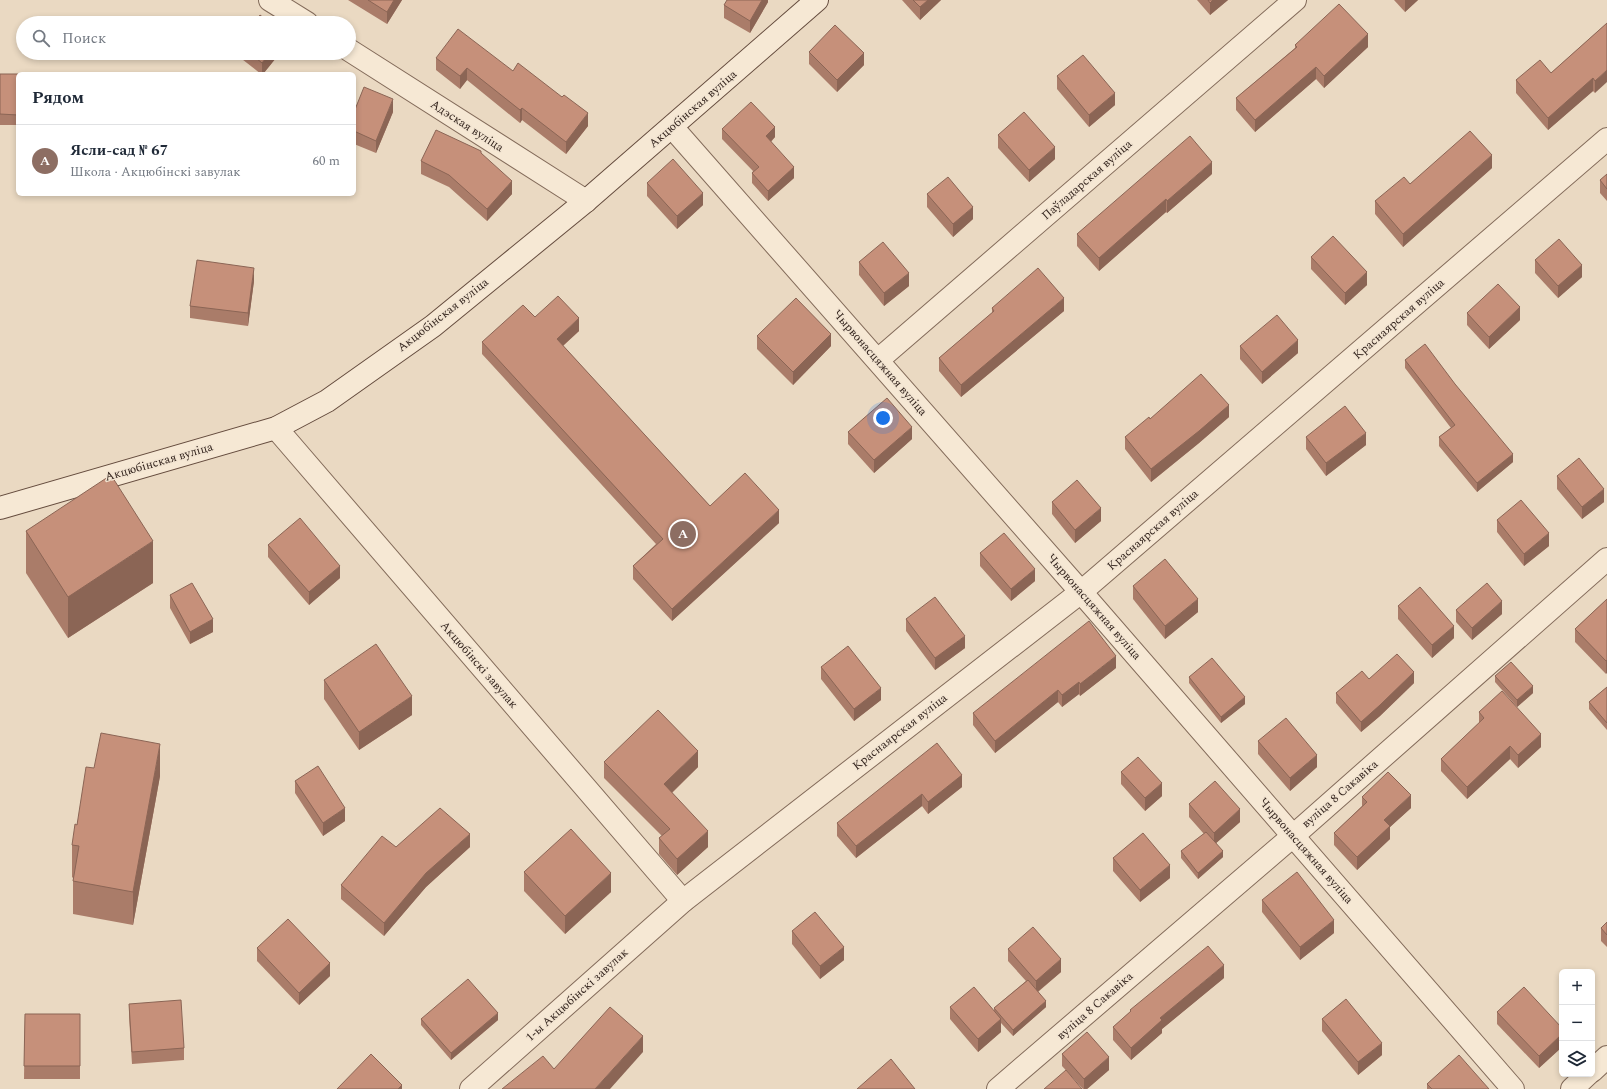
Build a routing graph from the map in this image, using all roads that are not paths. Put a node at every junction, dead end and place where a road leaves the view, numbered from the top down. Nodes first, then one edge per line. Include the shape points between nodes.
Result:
1 (270, 0) edge
2 (818, 0) edge
3 (1295, 0) edge
4 (295, 16) edge
5 (356, 54) edge
6 (672, 127) junction
7 (1607, 139) edge
8 (586, 201) junction
9 (878, 360) junction
10 (276, 428) junction
11 (0, 508) edge
12 (1607, 559) edge
13 (1081, 592) junction
14 (1293, 836) junction
15 (683, 901) junction
16 (1607, 1057) edge
17 (1595, 1068) edge
18 (1585, 1077) edge
19 (472, 1089) edge
20 (998, 1089) edge
21 (1513, 1089) edge
22 (1572, 1089) edge

1 - 4 street
2 - 6 street, Акцюбінская вуліца
3 - 9 street, Паўладарская вуліца
5 - 8 street, Адэская вуліца
6 - 8 street, Акцюбінская вуліца
6 - 9 street, Чырвонасцяжная вуліца
7 - 13 street, Краснаярская вуліца
8 - 10 street, Акцюбінская вуліца via 433,326 327,401
9 - 13 street, Чырвонасцяжная вуліца
10 - 11 street, Акцюбінская вуліца
10 - 15 street, Акцюбінскі завулак
12 - 14 street, вуліца 8 Сакавіка
13 - 14 street, Чырвонасцяжная вуліца
13 - 15 street, Краснаярская вуліца
14 - 20 street, вуліца 8 Сакавіка
14 - 21 street, Чырвонасцяжная вуліца
15 - 19 street, 1-ы Акцюбінскі завулак
16 - 17 street
18 - 22 street

